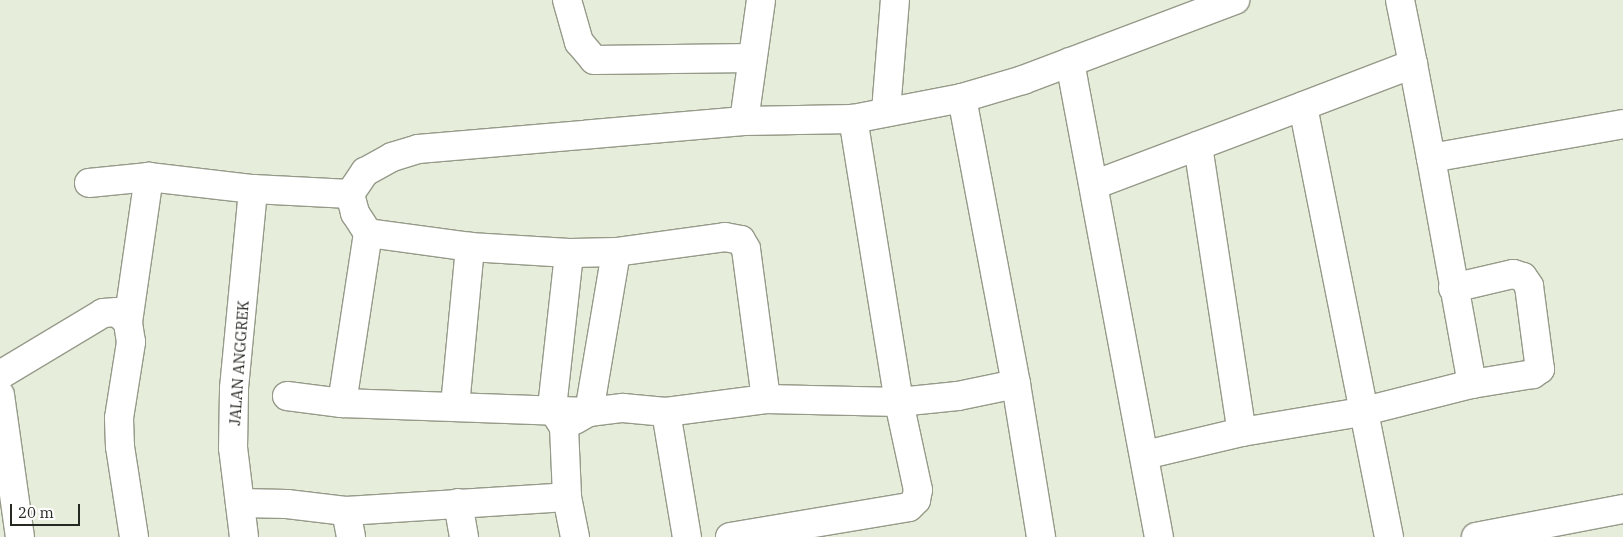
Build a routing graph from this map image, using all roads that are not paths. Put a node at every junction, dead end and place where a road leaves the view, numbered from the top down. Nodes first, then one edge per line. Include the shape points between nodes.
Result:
1 (567, 0) edge
2 (761, 0) edge
3 (895, 0) edge
4 (1235, 0) edge
5 (1400, 0) edge
6 (751, 58) junction
7 (1070, 62) junction
8 (1413, 64) junction
9 (962, 98) junction
10 (1303, 106) junction
11 (886, 111) junction
12 (853, 119) junction
13 (744, 121) junction
14 (1623, 124) edge
15 (1198, 146) junction
16 (1431, 158) junction
17 (149, 177) junction
18 (89, 183) dead end
19 (1094, 185) junction
20 (254, 189) junction
21 (350, 194) junction
22 (368, 233) junction
23 (470, 247) junction
24 (616, 252) junction
25 (569, 253) junction
26 (1453, 288) junction
27 (128, 322) junction
28 (0, 375) edge
29 (1016, 384) junction
30 (1472, 384) junction
31 (0, 395) edge
32 (287, 396) dead end
33 (766, 399) junction
34 (898, 402) junction
35 (342, 403) junction
36 (455, 406) junction
37 (589, 412) junction
38 (666, 412) junction
39 (1361, 412) junction
40 (558, 418) junction
41 (1242, 432) junction
42 (1145, 454) junction
43 (6, 486) edge
44 (567, 497) junction
45 (458, 503) junction
46 (240, 504) junction
47 (1623, 509) edge
48 (348, 524) edge
49 (20, 537) edge
50 (134, 537) edge
51 (244, 537) edge
52 (464, 537) edge
53 (575, 537) edge
54 (687, 537) edge
55 (730, 537) edge
56 (1041, 537) edge
57 (1159, 537) edge
58 (1389, 537) edge
59 (1476, 537) edge

1 - 6 street via 579,42 594,60
2 - 6 street
3 - 11 street
4 - 7 street
5 - 8 street
6 - 13 street
7 - 9 street
7 - 19 street
8 - 10 street
8 - 16 street
9 - 11 street
9 - 29 street
10 - 15 street
10 - 39 street
11 - 12 street
12 - 13 street
12 - 34 street
13 - 21 street via 418,149 392,157 365,172
14 - 16 street
15 - 19 street
15 - 41 street
16 - 26 street
17 - 18 street
17 - 20 street
17 - 27 street
19 - 42 street
20 - 21 street
20 - 46 street, JALAN ANGGREK via 234,388 233,448
21 - 22 street via 355,213
22 - 23 street
22 - 35 street
23 - 25 street
23 - 36 street
24 - 25 street
24 - 33 street via 725,237 741,240 746,249
24 - 37 street
25 - 40 street
26 - 30 street
26 - 30 street via 1513,274 1523,277 1529,286 1540,369 1534,374
27 - 28 street via 117,312 103,313
27 - 50 street via 131,342 119,418
29 - 34 street via 958,396
29 - 56 street
30 - 39 street
31 - 43 street
32 - 35 street
33 - 34 street
33 - 38 street
34 - 55 street via 918,490 916,500 909,507
35 - 36 street
36 - 40 street
37 - 38 street via 623,408
37 - 40 street
38 - 54 street
39 - 41 street
39 - 58 street
40 - 44 street
41 - 42 street
42 - 57 street
43 - 49 street
44 - 45 street
44 - 53 street
45 - 48 street
45 - 52 street
46 - 48 street via 287,504
46 - 51 street, JALAN ANGGREK
47 - 59 street

